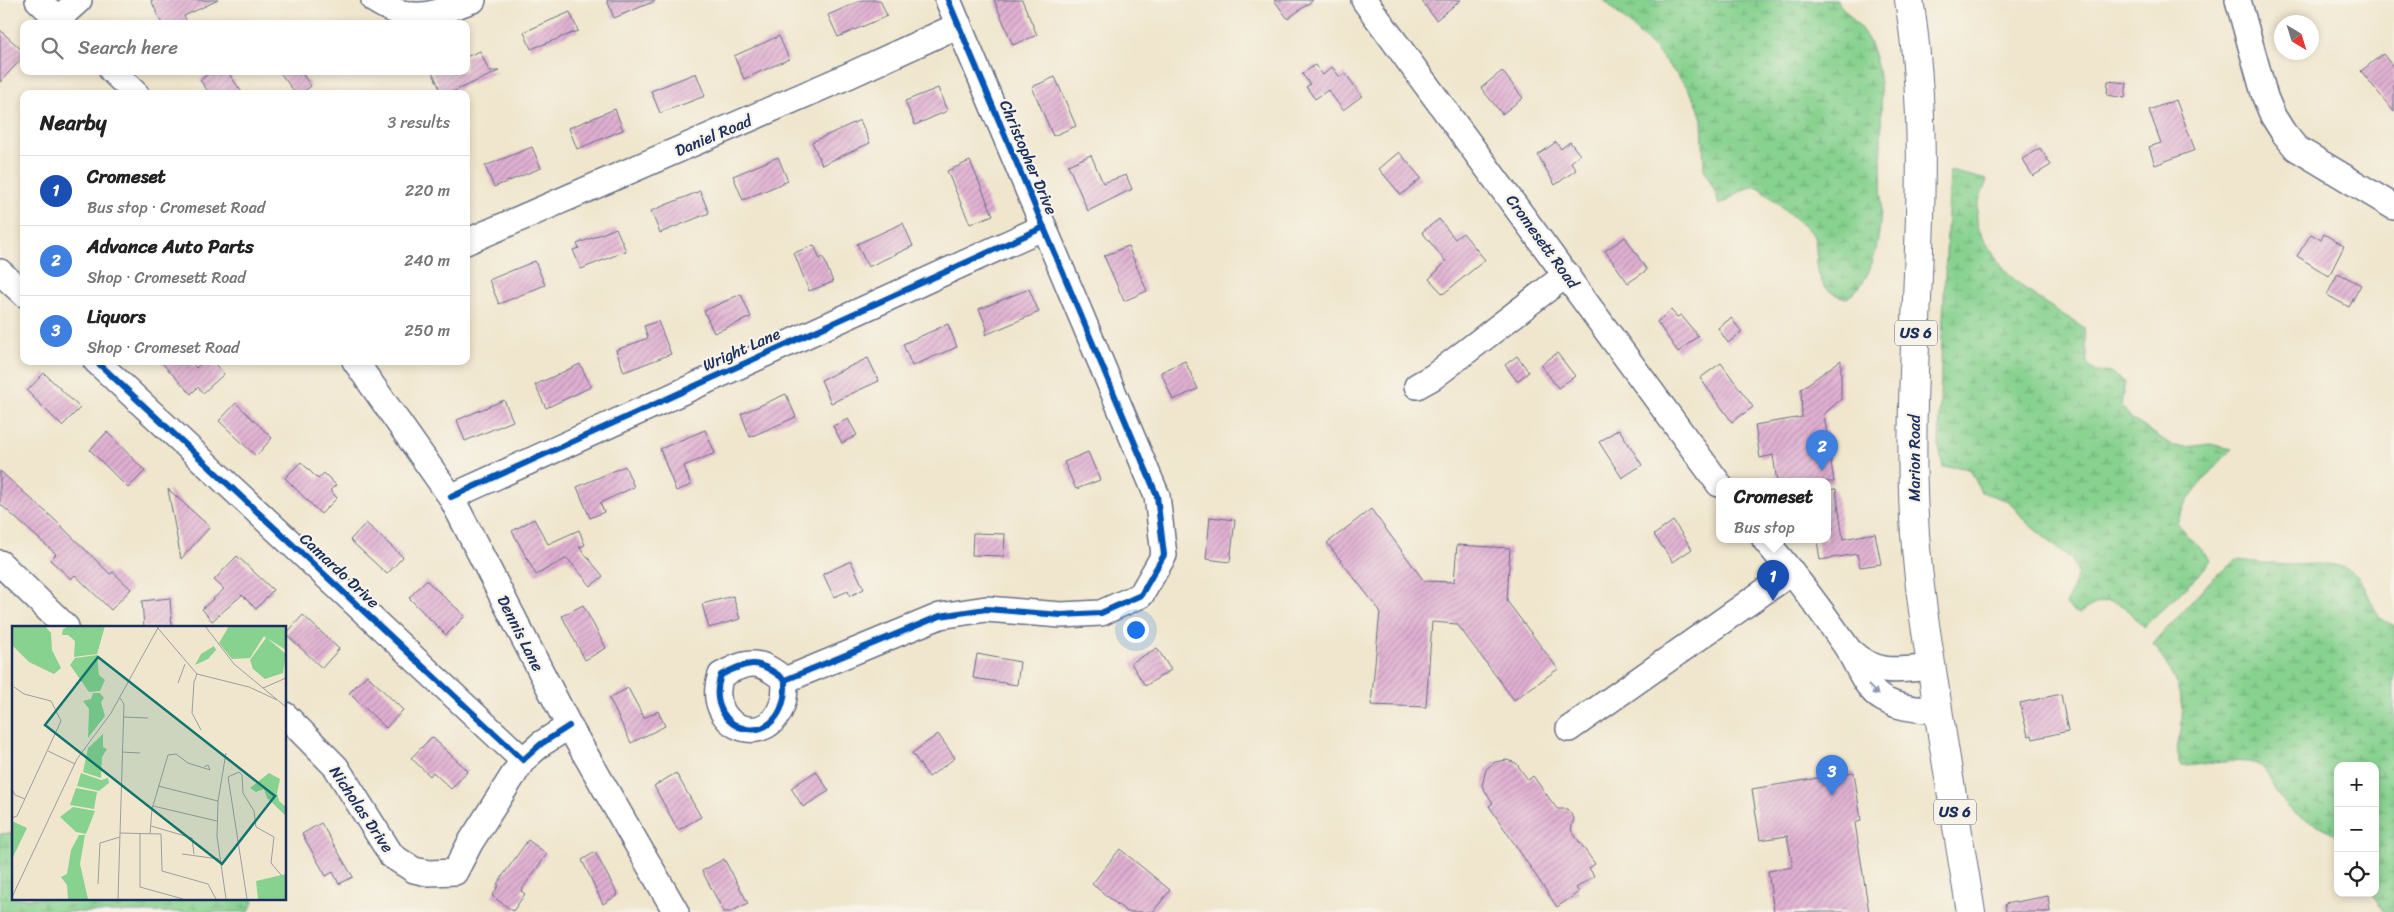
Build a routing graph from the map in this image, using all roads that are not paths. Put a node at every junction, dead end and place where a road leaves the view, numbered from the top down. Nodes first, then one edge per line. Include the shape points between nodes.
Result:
1 (38, 0) edge
2 (79, 0) edge
3 (374, 0) edge
4 (473, 0) edge
5 (948, 0) edge
6 (1364, 0) edge
7 (1909, 0) edge
8 (2238, 0) edge
9 (60, 20) edge
10 (62, 20) edge
11 (959, 25) junction
12 (116, 75) edge
13 (132, 90) edge
14 (2394, 207) edge
15 (1044, 227) junction
16 (470, 240) edge
17 (0, 272) edge
18 (1568, 274) junction
19 (20, 290) edge
20 (100, 365) edge
21 (357, 365) edge
22 (1417, 386) dead end
23 (1716, 480) edge
24 (451, 497) junction
25 (1768, 543) edge
26 (0, 562) edge
27 (1792, 572) junction
28 (65, 626) edge
29 (1848, 648) junction
30 (1931, 667) junction
31 (785, 680) dead end
32 (1938, 711) junction
33 (286, 716) edge
34 (569, 726) junction
35 (1569, 729) dead end
36 (523, 760) junction
37 (676, 912) edge
38 (1971, 912) edge

1 - 9 street
2 - 10 street
3 - 4 street via 408,15 425,16
5 - 11 street, Christopher Drive
6 - 18 street, Cromesett Road
7 - 30 main road, Marion Road / US 6 via 1918,85 1920,185 1914,414 1915,533
8 - 14 street via 2265,97 2283,132 2299,150
11 - 15 street, Christopher Drive
11 - 16 street, Daniel Road
12 - 13 street
15 - 24 street, Wright Lane
15 - 31 street, Christopher Drive via 1157,496 1164,555 1141,595 1101,613 1061,616 986,609 940,616
17 - 19 street
18 - 22 street
18 - 23 street, Cromesett Road
20 - 36 street, Camardo Drive
21 - 24 street, Dennis Lane
24 - 34 street, Dennis Lane
25 - 27 street
26 - 28 street
27 - 29 street
27 - 35 street
29 - 30 street via 1871,667 1896,671
29 -> 32 street via 1869,686 1883,699 1904,708
30 - 32 main road, Marion Road / US 6
32 - 38 main road, Marion Road / US 6
33 - 36 street, Nicholas Drive via 336,767 392,856 414,870 428,873 455,872
34 - 36 street
34 - 37 street, Dennis Lane

